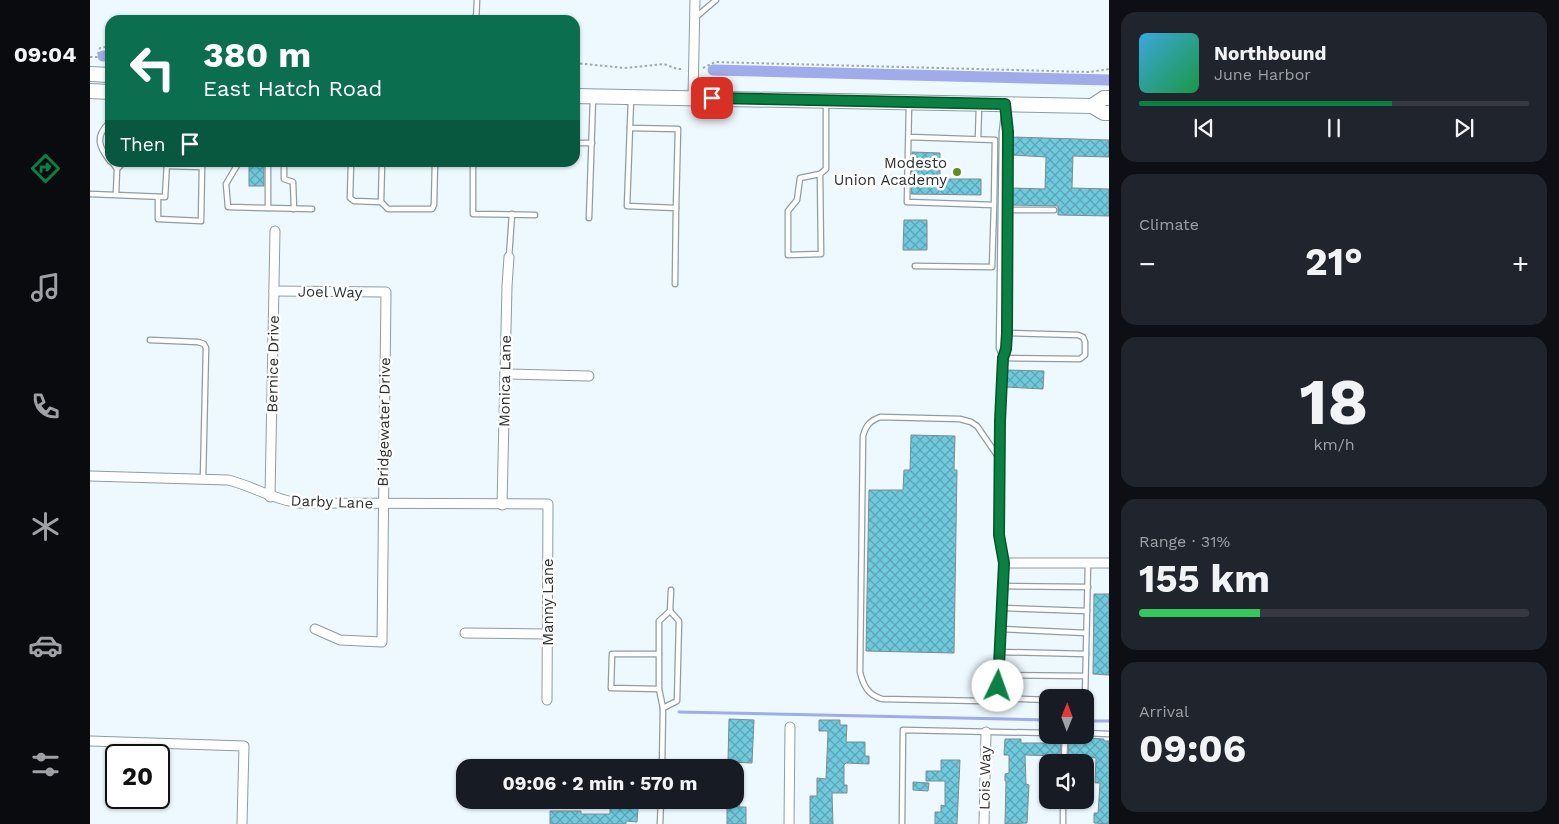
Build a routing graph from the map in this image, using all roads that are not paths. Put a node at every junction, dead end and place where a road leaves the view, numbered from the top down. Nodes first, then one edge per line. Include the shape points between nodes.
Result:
1 (477, 0) edge
2 (695, 0) edge
3 (716, 0) edge
4 (476, 15) edge
5 (695, 18) junction
6 (90, 74) edge
7 (105, 74) edge
8 (90, 91) edge
9 (105, 92) edge
10 (580, 96) edge
11 (593, 96) junction
12 (631, 97) junction
13 (693, 98) junction
14 (1109, 98) edge
15 (826, 101) junction
16 (909, 102) junction
17 (978, 104) junction
18 (1005, 104) junction
19 (1092, 106) junction
20 (1109, 113) edge
21 (105, 126) edge
22 (630, 128) junction
23 (909, 137) junction
24 (978, 139) junction
25 (580, 143) edge
26 (592, 144) junction
27 (105, 154) edge
28 (167, 167) edge
29 (202, 167) edge
30 (236, 167) edge
31 (268, 167) edge
32 (284, 167) edge
33 (351, 167) edge
34 (382, 167) edge
35 (435, 167) edge
36 (473, 167) edge
37 (117, 169) edge
38 (820, 174) junction
39 (90, 194) edge
40 (116, 194) junction
41 (158, 196) junction
42 (381, 202) junction
43 (994, 205) junction
44 (268, 208) junction
45 (676, 208) junction
46 (294, 209) junction
47 (312, 209) dead end
48 (1001, 210) junction
49 (1008, 210) junction
50 (1054, 210) dead end
51 (512, 214) junction
52 (535, 215) dead end
53 (590, 218) dead end
54 (275, 231) dead end
55 (509, 257) joint
56 (915, 266) dead end
57 (676, 284) dead end
58 (274, 291) junction
59 (386, 292) joint
60 (1007, 333) junction
61 (150, 340) dead end
62 (1003, 358) junction
63 (505, 374) junction
64 (589, 376) dead end
65 (999, 458) junction
66 (90, 476) edge
67 (203, 479) junction
68 (270, 497) junction
69 (383, 504) junction
70 (548, 504) joint
71 (502, 505) junction
72 (1088, 562) junction
73 (1004, 563) junction
74 (1109, 563) edge
75 (1003, 586) junction
76 (1088, 587) junction
77 (672, 590) dead end
78 (1002, 608) junction
79 (1087, 610) junction
80 (670, 611) junction
81 (315, 629) dead end
82 (1002, 629) junction
83 (465, 633) dead end
84 (1086, 633) junction
85 (548, 634) junction
86 (1000, 652) junction
87 (659, 654) junction
88 (1086, 654) junction
89 (999, 675) junction
90 (1085, 676) junction
91 (659, 689) junction
92 (1085, 689) edge
93 (998, 698) junction
94 (547, 700) dead end
95 (1039, 700) edge
96 (663, 708) junction
97 (790, 727) dead end
98 (986, 732) junction
99 (1039, 733) edge
100 (1094, 733) edge
101 (1109, 734) edge
102 (90, 741) edge
103 (662, 759) edge
104 (661, 809) edge
105 (1064, 809) edge
106 (242, 824) edge
107 (660, 824) edge
108 (789, 824) edge
109 (902, 824) edge
110 (984, 824) edge
111 (1063, 824) edge

1 - 4 lane
2 - 5 street
3 - 5 lane
5 - 13 street
6 - 7 main road
8 - 9 main road
10 - 11 main road
11 - 12 main road
11 - 26 lane
12 - 13 main road
12 - 22 lane
13 - 15 main road
14 - 19 main road
15 - 16 main road
15 - 38 lane via 826,169
16 - 17 main road
16 - 23 lane
17 - 18 main road
17 - 24 lane
18 - 19 main road
18 - 48 lane
18 - 49 lane
19 - 20 main road
21 - 27 lane via 100,139
22 - 45 lane via 678,129
22 - 45 lane via 627,206
23 - 24 lane
23 - 43 lane via 907,202
24 - 43 lane via 995,140
25 - 26 lane
26 - 53 lane
28 - 41 lane via 166,197
29 - 41 lane via 201,221 158,218
30 - 44 lane via 226,184 228,207
31 - 44 lane
32 - 46 lane via 284,179 294,182
33 - 42 lane via 350,198
34 - 42 lane
35 - 42 lane via 432,209 388,208
36 - 51 lane via 473,214
37 - 40 lane
38 - 38 lane via 820,254 788,255 788,211 797,200 800,178
39 - 40 lane
40 - 41 lane
43 - 56 lane via 992,267
44 - 46 lane
45 - 57 lane
46 - 47 lane
48 - 49 lane
48 - 62 lane via 1000,348
49 - 50 lane
49 - 60 lane
51 - 52 lane
51 - 55 lane
54 - 58 street, Bernice Drive
55 - 63 street, Monica Lane
58 - 59 street, Joel Way
58 - 68 street, Bernice Drive
59 - 69 street, Bridgewater Drive
60 - 62 lane
60 - 62 lane via 1078,335 1085,342 1085,355 1080,359
61 - 67 lane via 198,342 206,348
62 - 65 lane
63 - 64 street
63 - 71 street, Monica Lane
65 - 73 lane via 999,535
65 - 93 lane via 978,426 960,419 880,417 865,427 860,672 868,691 882,699 982,701
66 - 67 street, Darby Lane
67 - 68 street, Darby Lane via 244,484
68 - 69 street, Darby Lane via 299,503
69 - 71 street, Darby Lane
69 - 81 street, Bridgewater Drive via 382,642 340,640
70 - 71 street, Darby Lane
70 - 85 street, Manny Lane
72 - 73 street
72 - 74 street
72 - 76 lane
73 - 75 lane
75 - 76 lane
75 - 78 lane
76 - 79 lane
77 - 80 lane
78 - 79 lane
78 - 82 lane
79 - 84 lane
80 - 87 lane via 659,621
80 - 96 lane via 679,621 677,702
82 - 84 lane
82 - 86 lane
83 - 85 street
84 - 88 lane
85 - 94 street, Manny Lane
86 - 88 lane
86 - 89 lane
87 - 91 lane
87 - 91 lane via 612,654 611,688
88 - 90 lane
89 - 90 lane
89 - 93 lane
90 - 92 lane
91 - 96 lane
93 - 95 lane
96 - 103 lane
97 - 108 street
98 - 99 lane
98 - 109 lane via 903,730
98 - 110 street, Lois Way
100 - 101 lane
102 - 106 street via 244,746
104 - 107 lane
105 - 111 lane

